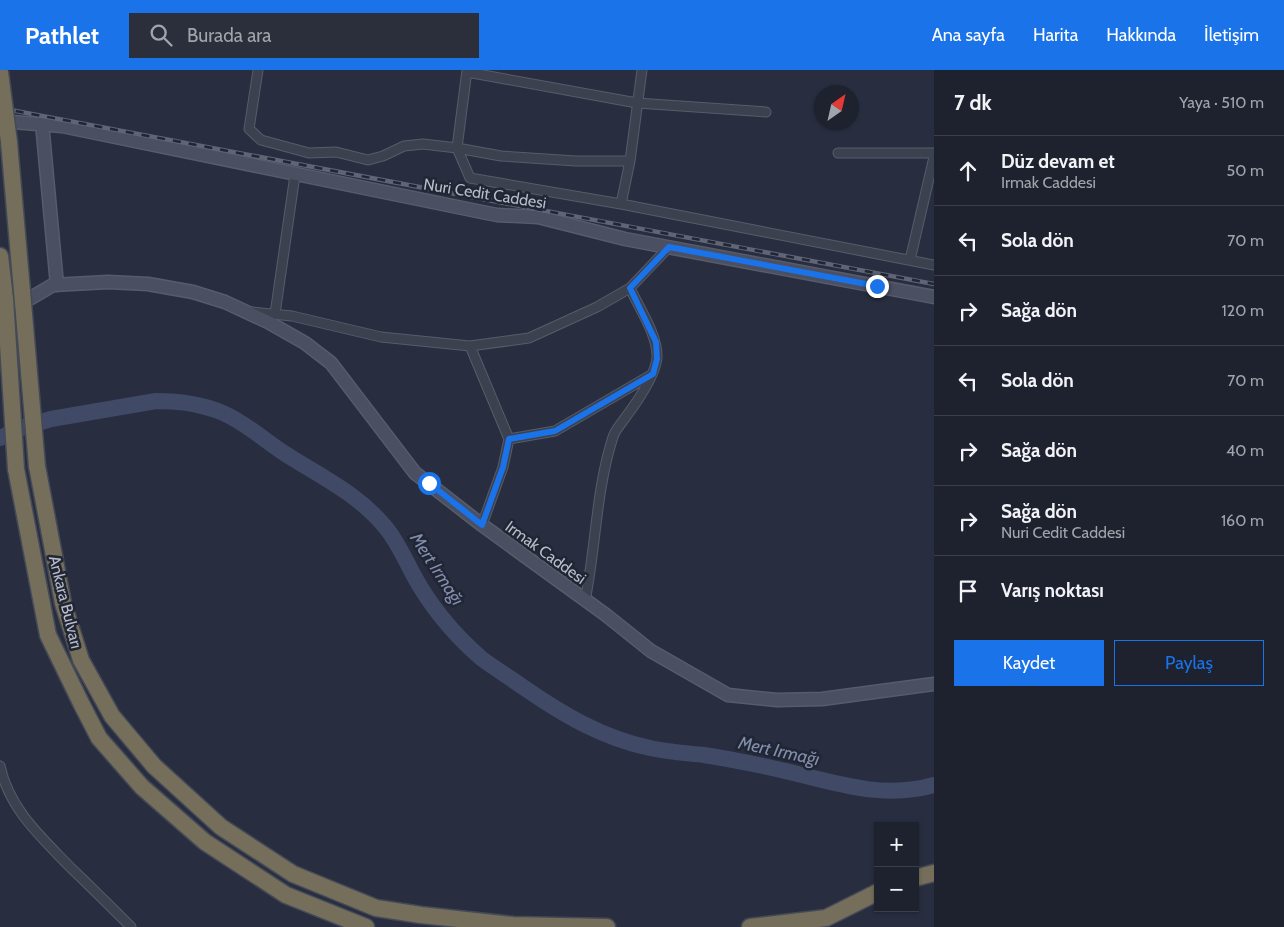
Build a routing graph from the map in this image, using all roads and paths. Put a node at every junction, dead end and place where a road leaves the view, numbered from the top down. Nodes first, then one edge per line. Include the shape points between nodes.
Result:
1 (258, 70) edge
2 (642, 70) edge
3 (0, 71) edge
4 (467, 71) edge
5 (637, 103) junction
6 (766, 112) dead end
7 (0, 121) edge
8 (42, 123) junction
9 (457, 148) junction
10 (838, 153) dead end
11 (934, 153) edge
12 (934, 157) edge
13 (630, 161) junction
14 (295, 175) junction
15 (621, 204) junction
16 (669, 247) junction
17 (0, 256) edge
18 (910, 260) junction
19 (934, 265) edge
20 (56, 285) junction
21 (630, 288) junction
22 (934, 297) edge
23 (245, 311) junction
24 (275, 314) junction
25 (0, 316) edge
26 (470, 346) junction
27 (653, 374) junction
28 (509, 439) junction
29 (482, 525) junction
30 (585, 601) junction
31 (934, 684) edge
32 (0, 766) edge
33 (934, 873) edge
34 (919, 877) edge
35 (874, 894) edge
36 (131, 927) edge
37 (366, 927) edge
38 (608, 927) edge
39 (750, 927) edge

1 - 9 street via 250,129 261,140 309,153 336,152 368,160 404,146 423,144
2 - 5 street
3 - 38 highway, Ankara Bulvarı, bridge via 37,466 63,603 81,660 112,716 154,766 221,827 293,874 376,908 513,925
4 - 5 street
4 - 9 street
5 - 6 street
5 - 13 street
7 - 8 street, Nuri Cedit Caddesi
8 - 14 street, Nuri Cedit Caddesi
8 - 20 street
9 - 13 street via 501,156
9 - 15 street via 470,178
10 - 11 street
12 - 18 street
13 - 15 street
14 - 16 street, Nuri Cedit Caddesi via 497,215 538,217
14 - 24 street
15 - 18 street
16 - 21 street
16 - 22 street, Nuri Cedit Caddesi
17 - 37 highway, Ankara Bulvarı, bridge via 6,298 16,468 48,635 100,738 142,787 205,842 286,895
18 - 19 street
20 - 23 street, Irmak Caddesi via 148,284 193,292
20 - 25 street, Irmak Caddesi
21 - 26 street via 597,307 528,338
21 - 27 street via 656,342 657,359
23 - 24 street
23 - 29 street, Irmak Caddesi via 305,344 331,363 416,473
24 - 26 street via 381,337
26 - 28 street
27 - 28 street via 555,431
27 - 30 street via 612,440
28 - 29 street via 503,467
29 - 30 street, Irmak Caddesi
30 - 31 street, Irmak Caddesi via 651,651 728,695 777,700 822,699
32 - 36 street via 16,806 35,831
33 - 34 highway
35 - 39 highway via 826,918

